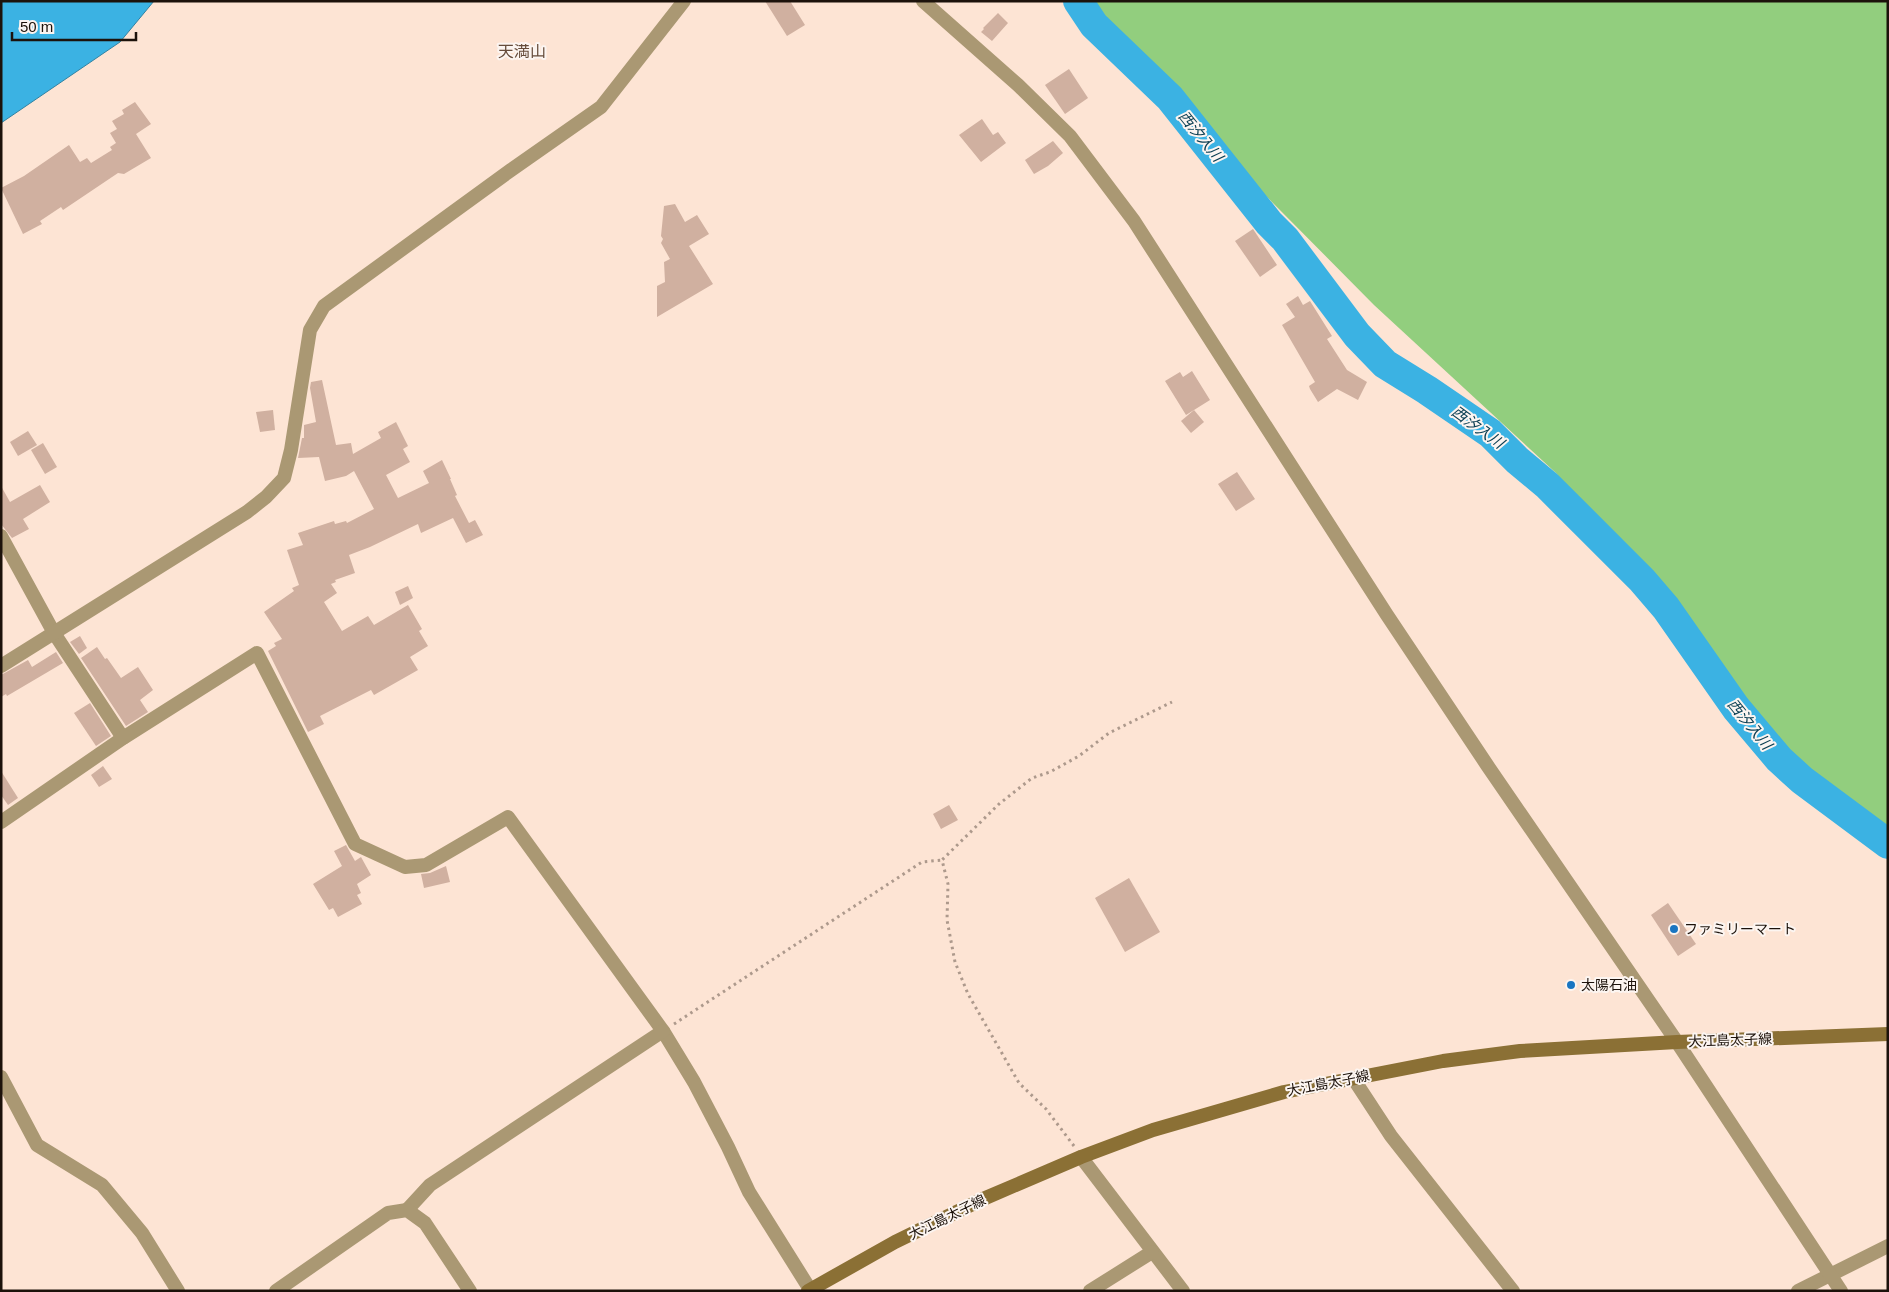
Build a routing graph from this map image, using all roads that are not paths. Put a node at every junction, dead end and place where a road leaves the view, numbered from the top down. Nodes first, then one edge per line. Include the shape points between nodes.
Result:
1 (684, 1) edge
2 (923, 1) edge
3 (1, 536) edge
4 (54, 633) junction
5 (1, 666) edge
6 (123, 738) junction
7 (1, 822) edge
8 (663, 1031) junction
9 (1888, 1034) edge
10 (1677, 1042) junction
11 (1, 1077) edge
12 (1353, 1078) junction
13 (1081, 1157) junction
14 (406, 1210) junction
15 (1888, 1246) edge
16 (1152, 1252) junction
17 (1830, 1273) junction
18 (810, 1290) edge
19 (178, 1291) edge
20 (276, 1291) edge
21 (470, 1291) edge
22 (1090, 1291) edge
23 (1183, 1291) edge
24 (1513, 1291) edge
25 (1798, 1291) edge
26 (1841, 1291) edge

1 - 4 street via 601,107 324,306 310,330 284,478 266,497 248,512
2 - 10 street via 1070,136 1134,221 1387,615
3 - 4 street
4 - 5 street
4 - 6 street
6 - 7 street
6 - 8 street via 257,653 355,844 405,867 426,865 508,817
8 - 14 street via 430,1185
8 - 18 street via 694,1082 748,1192
9 - 10 main road, 大江島太子線
10 - 12 main road, 大江島太子線 via 1520,1051
10 - 17 street
11 - 19 street via 37,1145 102,1184 142,1234
12 - 13 main road, 大江島太子線 via 1284,1092 1153,1130
12 - 24 street via 1391,1136
13 - 16 street
13 - 18 main road, 大江島太子線 via 983,1199 895,1242
14 - 20 street via 388,1213
14 - 21 street via 425,1223
15 - 17 street
16 - 22 street
16 - 23 street
17 - 25 street
17 - 26 street

